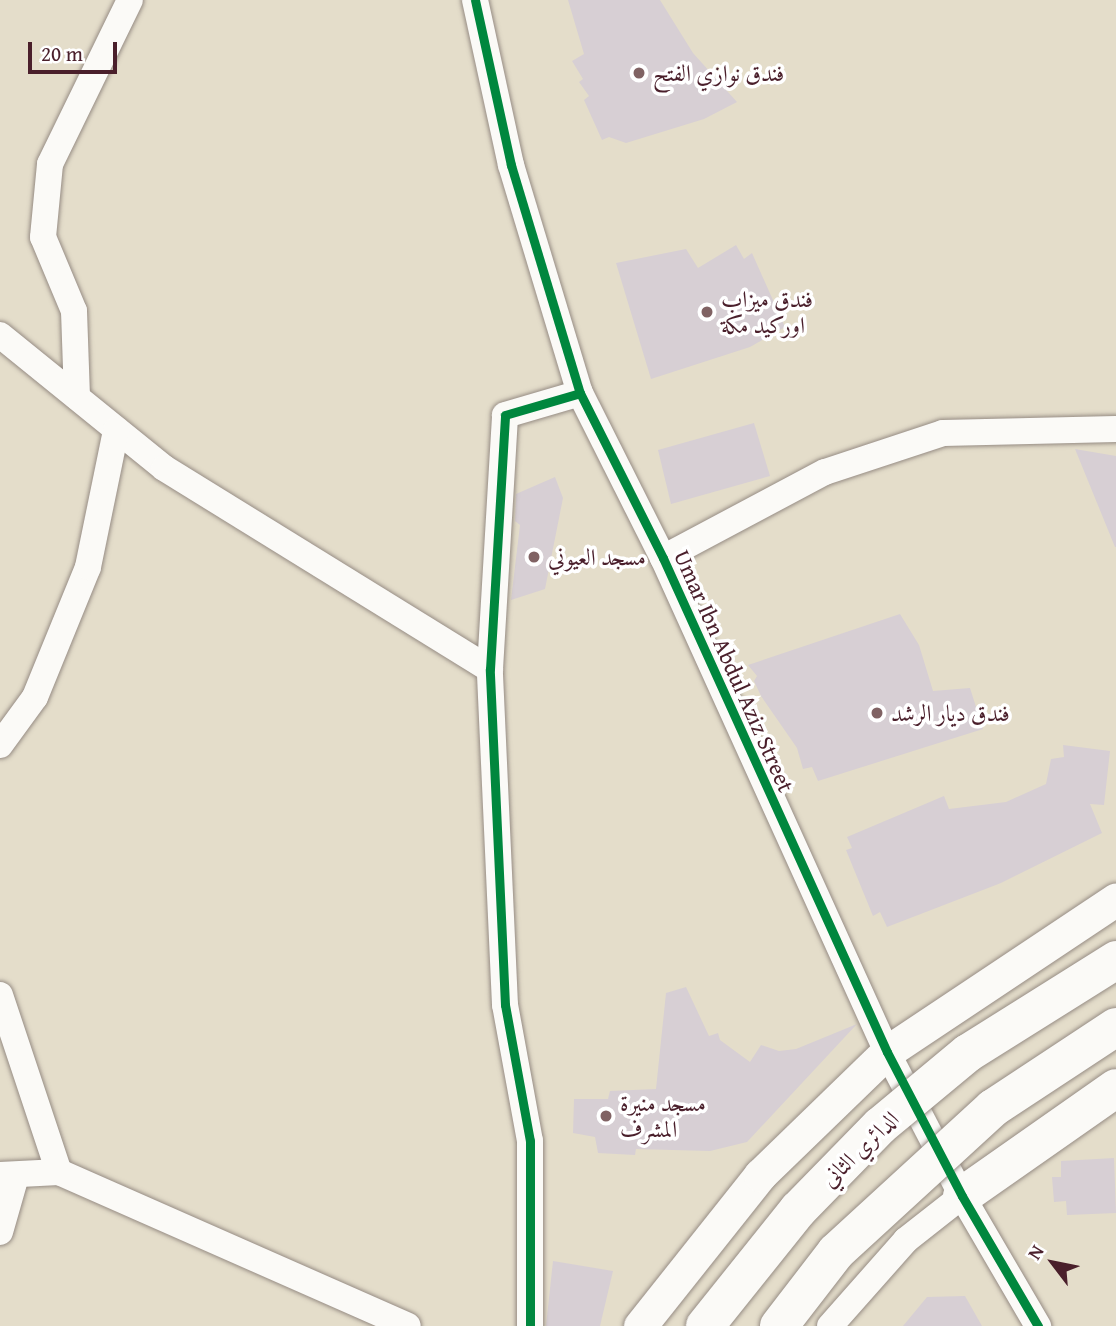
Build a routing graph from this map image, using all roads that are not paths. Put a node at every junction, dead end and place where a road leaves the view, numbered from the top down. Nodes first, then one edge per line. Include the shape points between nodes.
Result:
1 (130, 0) edge
2 (475, 0) edge
3 (0, 335) edge
4 (580, 393) junction
5 (77, 397) junction
6 (1116, 429) edge
7 (116, 430) junction
8 (663, 558) junction
9 (490, 669) junction
10 (0, 745) edge
11 (1116, 899) edge
12 (1116, 960) edge
13 (0, 995) edge
14 (1116, 1027) edge
15 (887, 1052) junction
16 (1116, 1088) edge
17 (59, 1172) junction
18 (8, 1176) edge
19 (962, 1196) junction
20 (0, 1232) edge
21 (408, 1326) edge
22 (530, 1326) edge
23 (640, 1326) edge
24 (705, 1326) edge
25 (779, 1326) edge
26 (830, 1326) edge
27 (1038, 1326) edge

1 - 5 street via 50,164 43,237 74,311
2 - 4 street, Umar Ibn Abdul Aziz Street via 511,165
3 - 5 street
4 - 8 street, Umar Ibn Abdul Aziz Street
4 - 9 street via 505,415
5 - 7 street
6 - 8 street via 943,432 825,472
7 - 9 street via 164,468
7 - 10 street via 88,567 36,696
8 - 15 street, Umar Ibn Abdul Aziz Street
9 - 22 street via 505,1005 530,1141
11 - 15 street
12 - 24 highway, الدائري الثاني, bridge via 968,1053 880,1126 798,1210
13 - 17 street
14 - 25 highway, bridge via 993,1108 836,1252
15 - 19 street, Umar Ibn Abdul Aziz Street
15 - 23 street via 760,1175
16 - 19 highway
17 - 18 street
17 - 21 street
18 - 20 street
19 - 26 street via 906,1240
19 - 27 street, Umar Ibn Abdul Aziz Street

